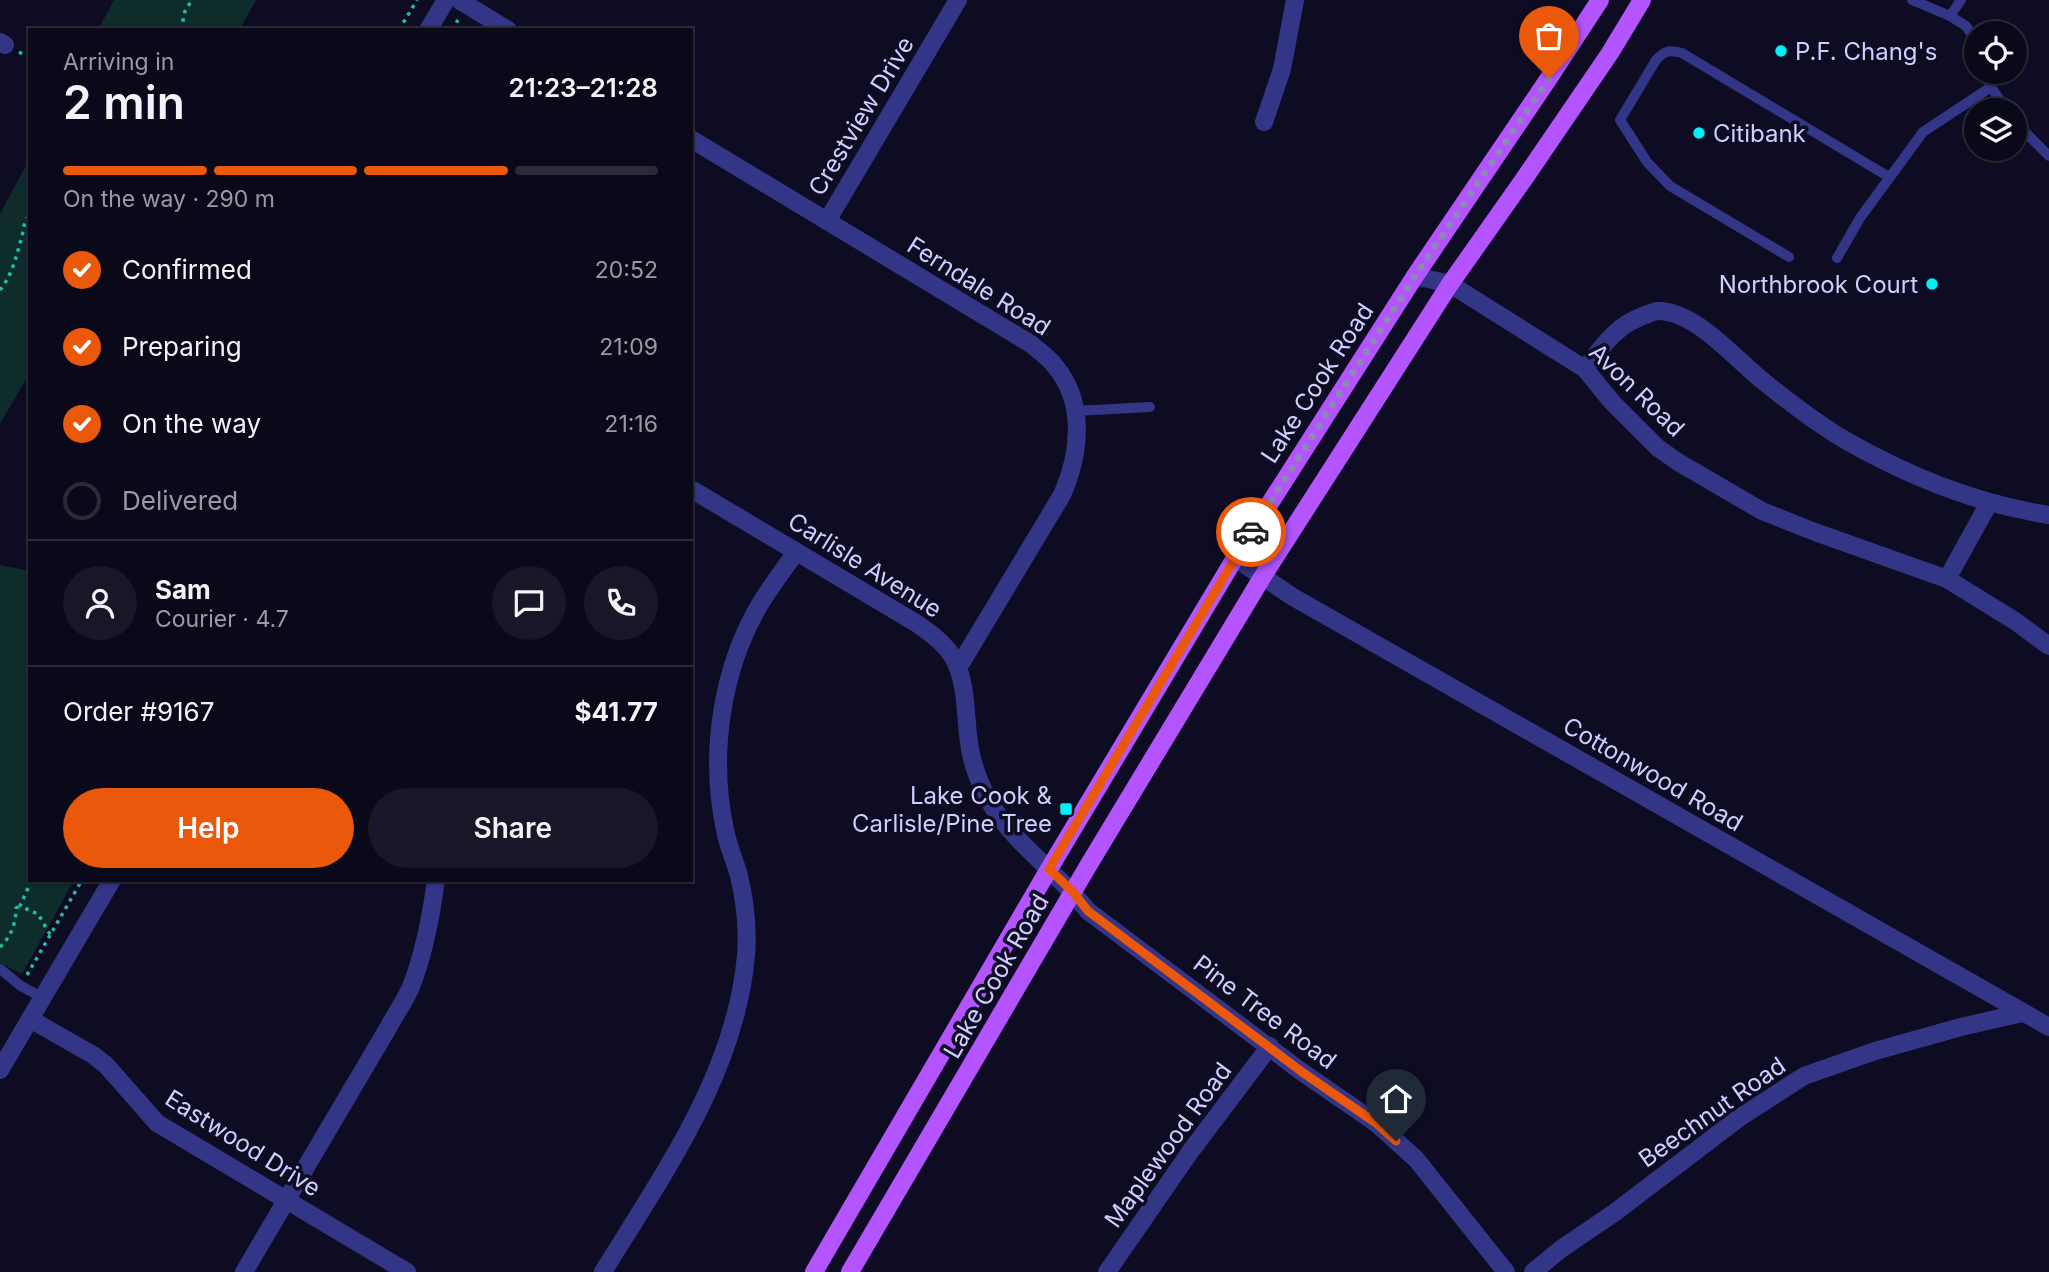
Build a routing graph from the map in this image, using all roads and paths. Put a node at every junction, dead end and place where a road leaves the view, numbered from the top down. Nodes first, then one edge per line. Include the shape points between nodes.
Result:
1 (192, 0) edge
2 (417, 0) edge
3 (446, 0) edge
4 (459, 0) edge
5 (958, 0) edge
6 (1295, 0) edge
7 (1600, 0) edge
8 (1642, 0) edge
9 (1913, 0) edge
10 (1961, 0) edge
11 (1951, 16) junction
12 (1964, 25) edge
13 (181, 28) edge
14 (400, 28) edge
15 (429, 28) edge
16 (505, 28) edge
17 (1990, 84) edge
18 (1991, 87) junction
19 (1999, 98) edge
20 (1264, 122) dead end
21 (2027, 134) edge
22 (693, 140) edge
23 (2049, 156) edge
24 (1889, 177) junction
25 (28, 216) edge
26 (827, 221) junction
27 (1789, 257) dead end
28 (1837, 258) dead end
29 (1415, 276) junction
30 (1450, 284) junction
31 (0, 290) edge
32 (1585, 369) junction
33 (1150, 407) dead end
34 (1075, 411) junction
35 (693, 490) edge
36 (1989, 503) junction
37 (2049, 515) edge
38 (796, 552) junction
39 (1235, 558) junction
40 (1263, 576) junction
41 (1947, 579) junction
42 (2049, 646) edge
43 (958, 668) junction
44 (1049, 869) junction
45 (81, 882) edge
46 (111, 882) edge
47 (436, 882) edge
48 (28, 888) dead end
49 (1073, 892) junction
50 (20, 906) junction
51 (51, 936) junction
52 (0, 947) edge
53 (0, 969) edge
54 (21, 986) junction
55 (43, 998) junction
56 (2022, 1013) junction
57 (30, 1019) junction
58 (2049, 1027) edge
59 (1270, 1046) junction
60 (0, 1070) edge
61 (286, 1200) junction
62 (244, 1272) edge
63 (407, 1272) edge
64 (603, 1272) edge
65 (814, 1272) edge
66 (850, 1272) edge
67 (1107, 1272) edge
68 (1506, 1272) edge
69 (1533, 1272) edge

1 - 13 path
2 - 14 path
3 - 15 street
4 - 16 street
5 - 26 street, Crestview Drive
6 - 20 street via 1282,69
7 - 29 main road, Lake Cook Road
8 - 30 main road, Lake Cook Road
9 - 11 lane
10 - 11 lane
11 - 12 lane
17 - 18 lane
18 - 19 lane
18 - 24 lane via 1923,132
21 - 23 lane
22 - 26 street, Ferndale Road
24 - 27 lane via 1682,53 1662,53 1620,120 1647,162 1670,186
24 - 28 lane
25 - 31 path via 8,281
26 - 34 street, Ferndale Road via 1031,344 1055,366 1072,393
29 - 30 street, Avon Road
29 - 39 main road, Lake Cook Road
30 - 32 street, Avon Road
30 - 40 main road, Lake Cook Road
32 - 36 street via 1616,330 1657,311 1679,315 1801,411 1845,439 1932,482
32 - 41 street, Avon Road via 1658,448 1762,511
33 - 34 lane
34 - 43 street, Ferndale Road via 1077,450 1062,495
35 - 38 street, Carlisle Avenue
36 - 37 street
36 - 41 street
38 - 43 street, Carlisle Avenue via 916,623 942,642
38 - 64 street via 760,604 740,645 726,690 719,738 725,831 745,914 746,954 738,1009 696,1116
39 - 40 street, Cottonwood Road
39 - 44 main road, Lake Cook Road
40 - 49 main road, Lake Cook Road
40 - 56 street, Cottonwood Road
41 - 42 street, Avon Road
43 - 44 street, Carlisle Avenue via 971,755 988,799 1013,835
44 - 49 street, Carlisle Avenue
44 - 65 main road, Lake Cook Road
45 - 51 path
46 - 55 street
47 - 61 street via 410,988
48 - 50 path
49 - 59 street, Pine Tree Road via 1088,911
49 - 66 main road, Lake Cook Road
50 - 51 path via 38,914
50 - 52 path
51 - 54 path
53 - 54 lane
54 - 55 lane
55 - 57 street
56 - 58 street, Cottonwood Road
56 - 69 street, Beechnut Road via 1875,1051 1804,1076 1739,1118
57 - 60 street
57 - 61 street, Eastwood Drive via 99,1060 157,1123
59 - 67 street, Maplewood Road
59 - 68 street, Pine Tree Road via 1376,1123 1416,1159
61 - 62 street
61 - 63 street, Eastwood Drive

